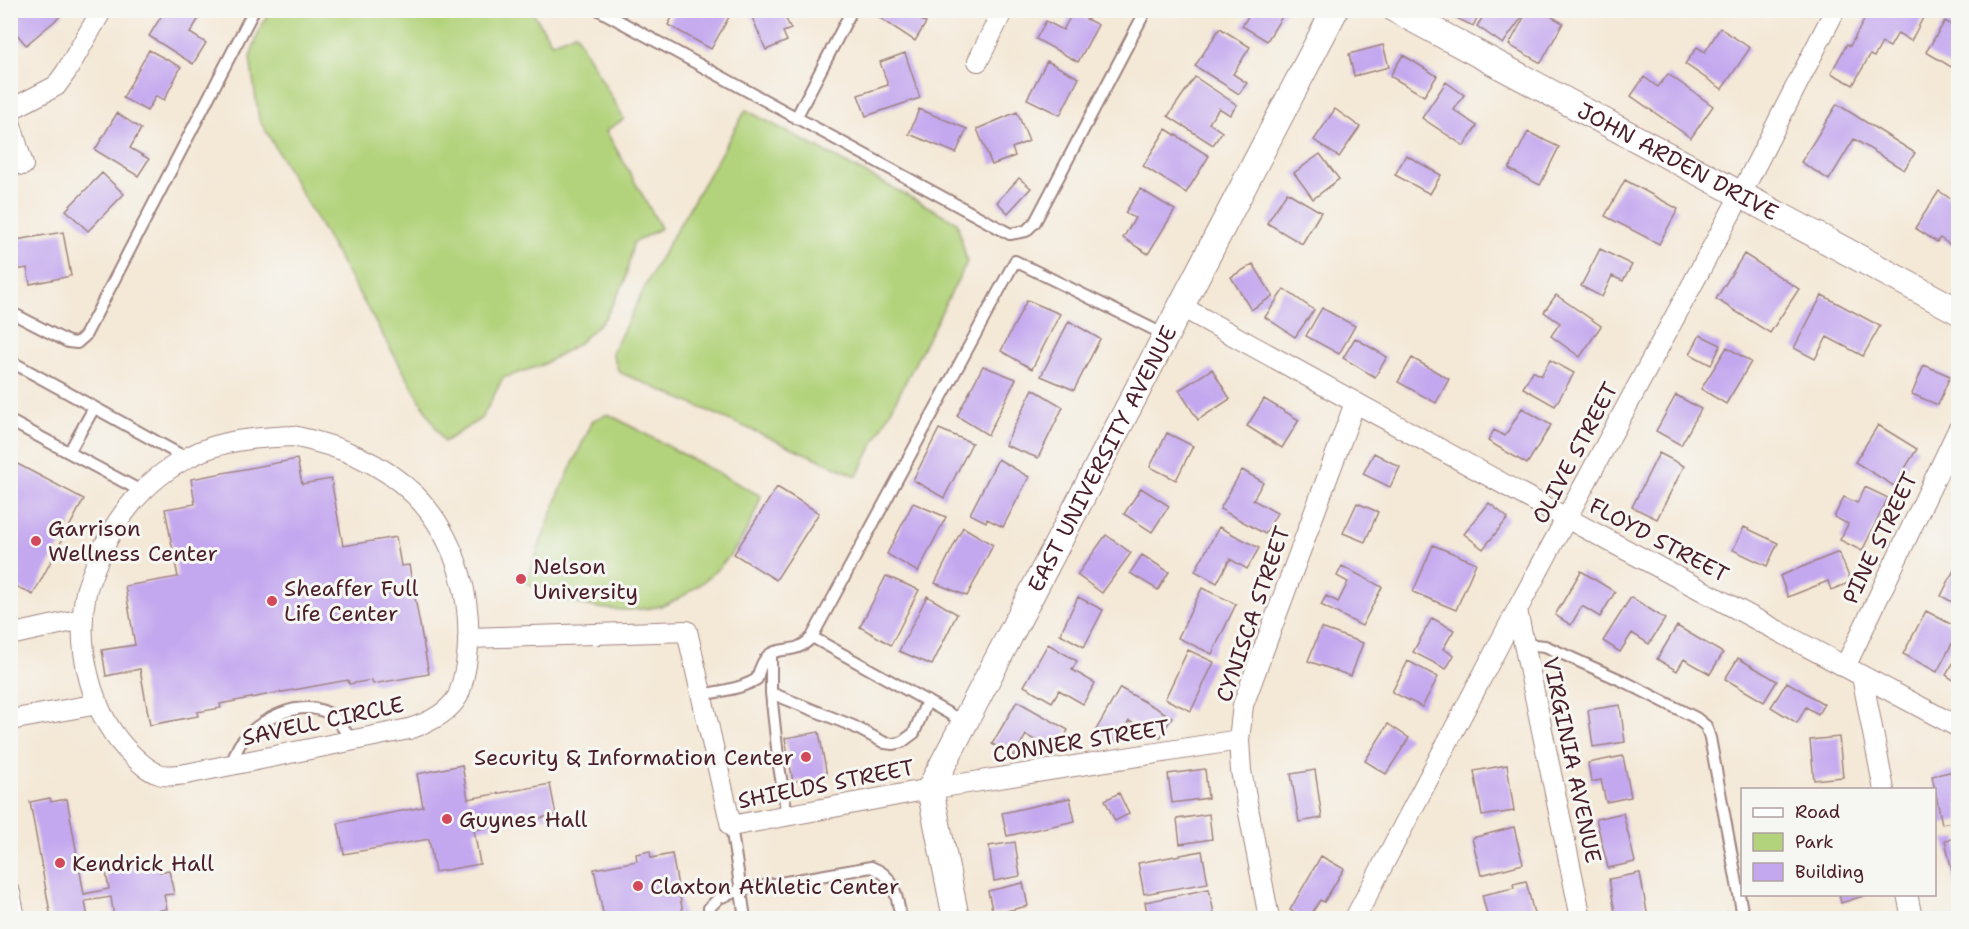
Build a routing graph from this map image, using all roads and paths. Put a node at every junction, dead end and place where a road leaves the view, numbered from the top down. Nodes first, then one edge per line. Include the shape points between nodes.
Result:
1 (102, 10) edge
2 (254, 10) edge
3 (598, 10) edge
4 (852, 10) edge
5 (1003, 10) edge
6 (1146, 10) edge
7 (1335, 10) edge
8 (1395, 10) edge
9 (1836, 10) edge
10 (978, 61) dead end
11 (10, 110) edge
12 (796, 118) junction
13 (10, 122) edge
14 (23, 165) dead end
15 (1741, 194) junction
16 (1180, 306) junction
17 (1959, 311) edge
18 (10, 312) edge
19 (1165, 335) junction
20 (10, 361) edge
21 (1355, 403) junction
22 (94, 408) junction
23 (10, 421) edge
24 (1959, 430) edge
25 (69, 452) junction
26 (186, 458) junction
27 (141, 491) junction
28 (1568, 518) junction
29 (1517, 610) junction
30 (82, 618) junction
31 (10, 635) edge
32 (812, 637) junction
33 (468, 638) junction
34 (1524, 644) junction
35 (771, 654) junction
36 (1854, 671) junction
37 (771, 693) junction
38 (701, 695) junction
39 (927, 701) junction
40 (98, 704) junction
41 (10, 720) edge
42 (964, 722) junction
43 (1959, 727) edge
44 (1239, 740) junction
45 (352, 741) junction
46 (231, 765) junction
47 (1884, 788) edge
48 (930, 789) junction
49 (787, 815) junction
50 (731, 826) junction
51 (740, 890) junction
52 (10, 893) edge
53 (1907, 896) edge
54 (15, 918) edge
55 (711, 918) edge
56 (745, 918) edge
57 (899, 918) edge
58 (956, 918) edge
59 (1269, 918) edge
60 (1355, 918) edge
61 (1581, 918) edge
62 (1729, 918) edge
63 (1912, 918) edge

1 - 11 street via 56,86
2 - 18 lane via 85,336 77,343 68,342
3 - 12 lane
4 - 12 lane
5 - 10 street
6 - 12 lane via 1035,222 1026,231 1010,234
7 - 16 street, EAST UNIVERSITY AVENUE
8 - 15 street, JOHN ARDEN DRIVE
9 - 15 street, OLIVE STREET
13 - 14 street
15 - 17 street, JOHN ARDEN DRIVE
15 - 28 street, OLIVE STREET
16 - 19 street, EAST UNIVERSITY AVENUE
16 - 21 street, FLOYD STREET
19 - 32 lane via 1015,261
19 - 42 street, EAST UNIVERSITY AVENUE
20 - 22 lane
21 - 28 street, FLOYD STREET
21 - 44 street, CYNISCA STREET via 1243,705
22 - 25 lane
22 - 26 lane
23 - 25 lane
24 - 36 street, PINE STREET
25 - 27 lane
26 - 27 street, SAVELL CIRCLE
26 - 33 street, SAVELL CIRCLE via 225,443 293,436 327,443 388,472 416,496 439,525 456,559
27 - 30 street, SAVELL CIRCLE via 115,525 99,556 86,590
28 - 29 street, OLIVE STREET
28 - 36 street, FLOYD STREET
29 - 34 street, VIRGINIA AVENUE
29 - 60 street, OLIVE STREET
30 - 31 street
30 - 40 street, SAVELL CIRCLE via 85,657
32 - 35 lane via 798,649
32 - 39 lane
33 - 38 street via 687,631
33 - 45 street, SAVELL CIRCLE via 458,696 445,711 409,729
34 - 61 street, VIRGINIA AVENUE
34 - 62 lane via 1545,646 1565,655 1706,726 1743,916
35 - 37 lane
35 - 38 lane via 753,682
36 - 43 street, FLOYD STREET
36 - 47 street
37 - 39 lane via 893,744 914,732
37 - 49 lane
38 - 50 street
39 - 42 lane
40 - 41 street
40 - 46 street, SAVELL CIRCLE via 118,742 144,767 160,775
42 - 48 street, EAST UNIVERSITY AVENUE
44 - 48 street, CONNER STREET
44 - 59 street, CYNISCA STREET via 1241,771
45 - 46 street, SAVELL CIRCLE
45 - 46 lane via 329,713 300,709 282,713 258,726 239,745
48 - 49 street, SHIELDS STREET
48 - 58 street
49 - 50 street, SHIELDS STREET
50 - 51 lane
51 - 55 lane via 719,898 709,908
51 - 56 lane
51 - 57 lane via 871,867 883,871 892,882
52 - 54 street
53 - 63 street

